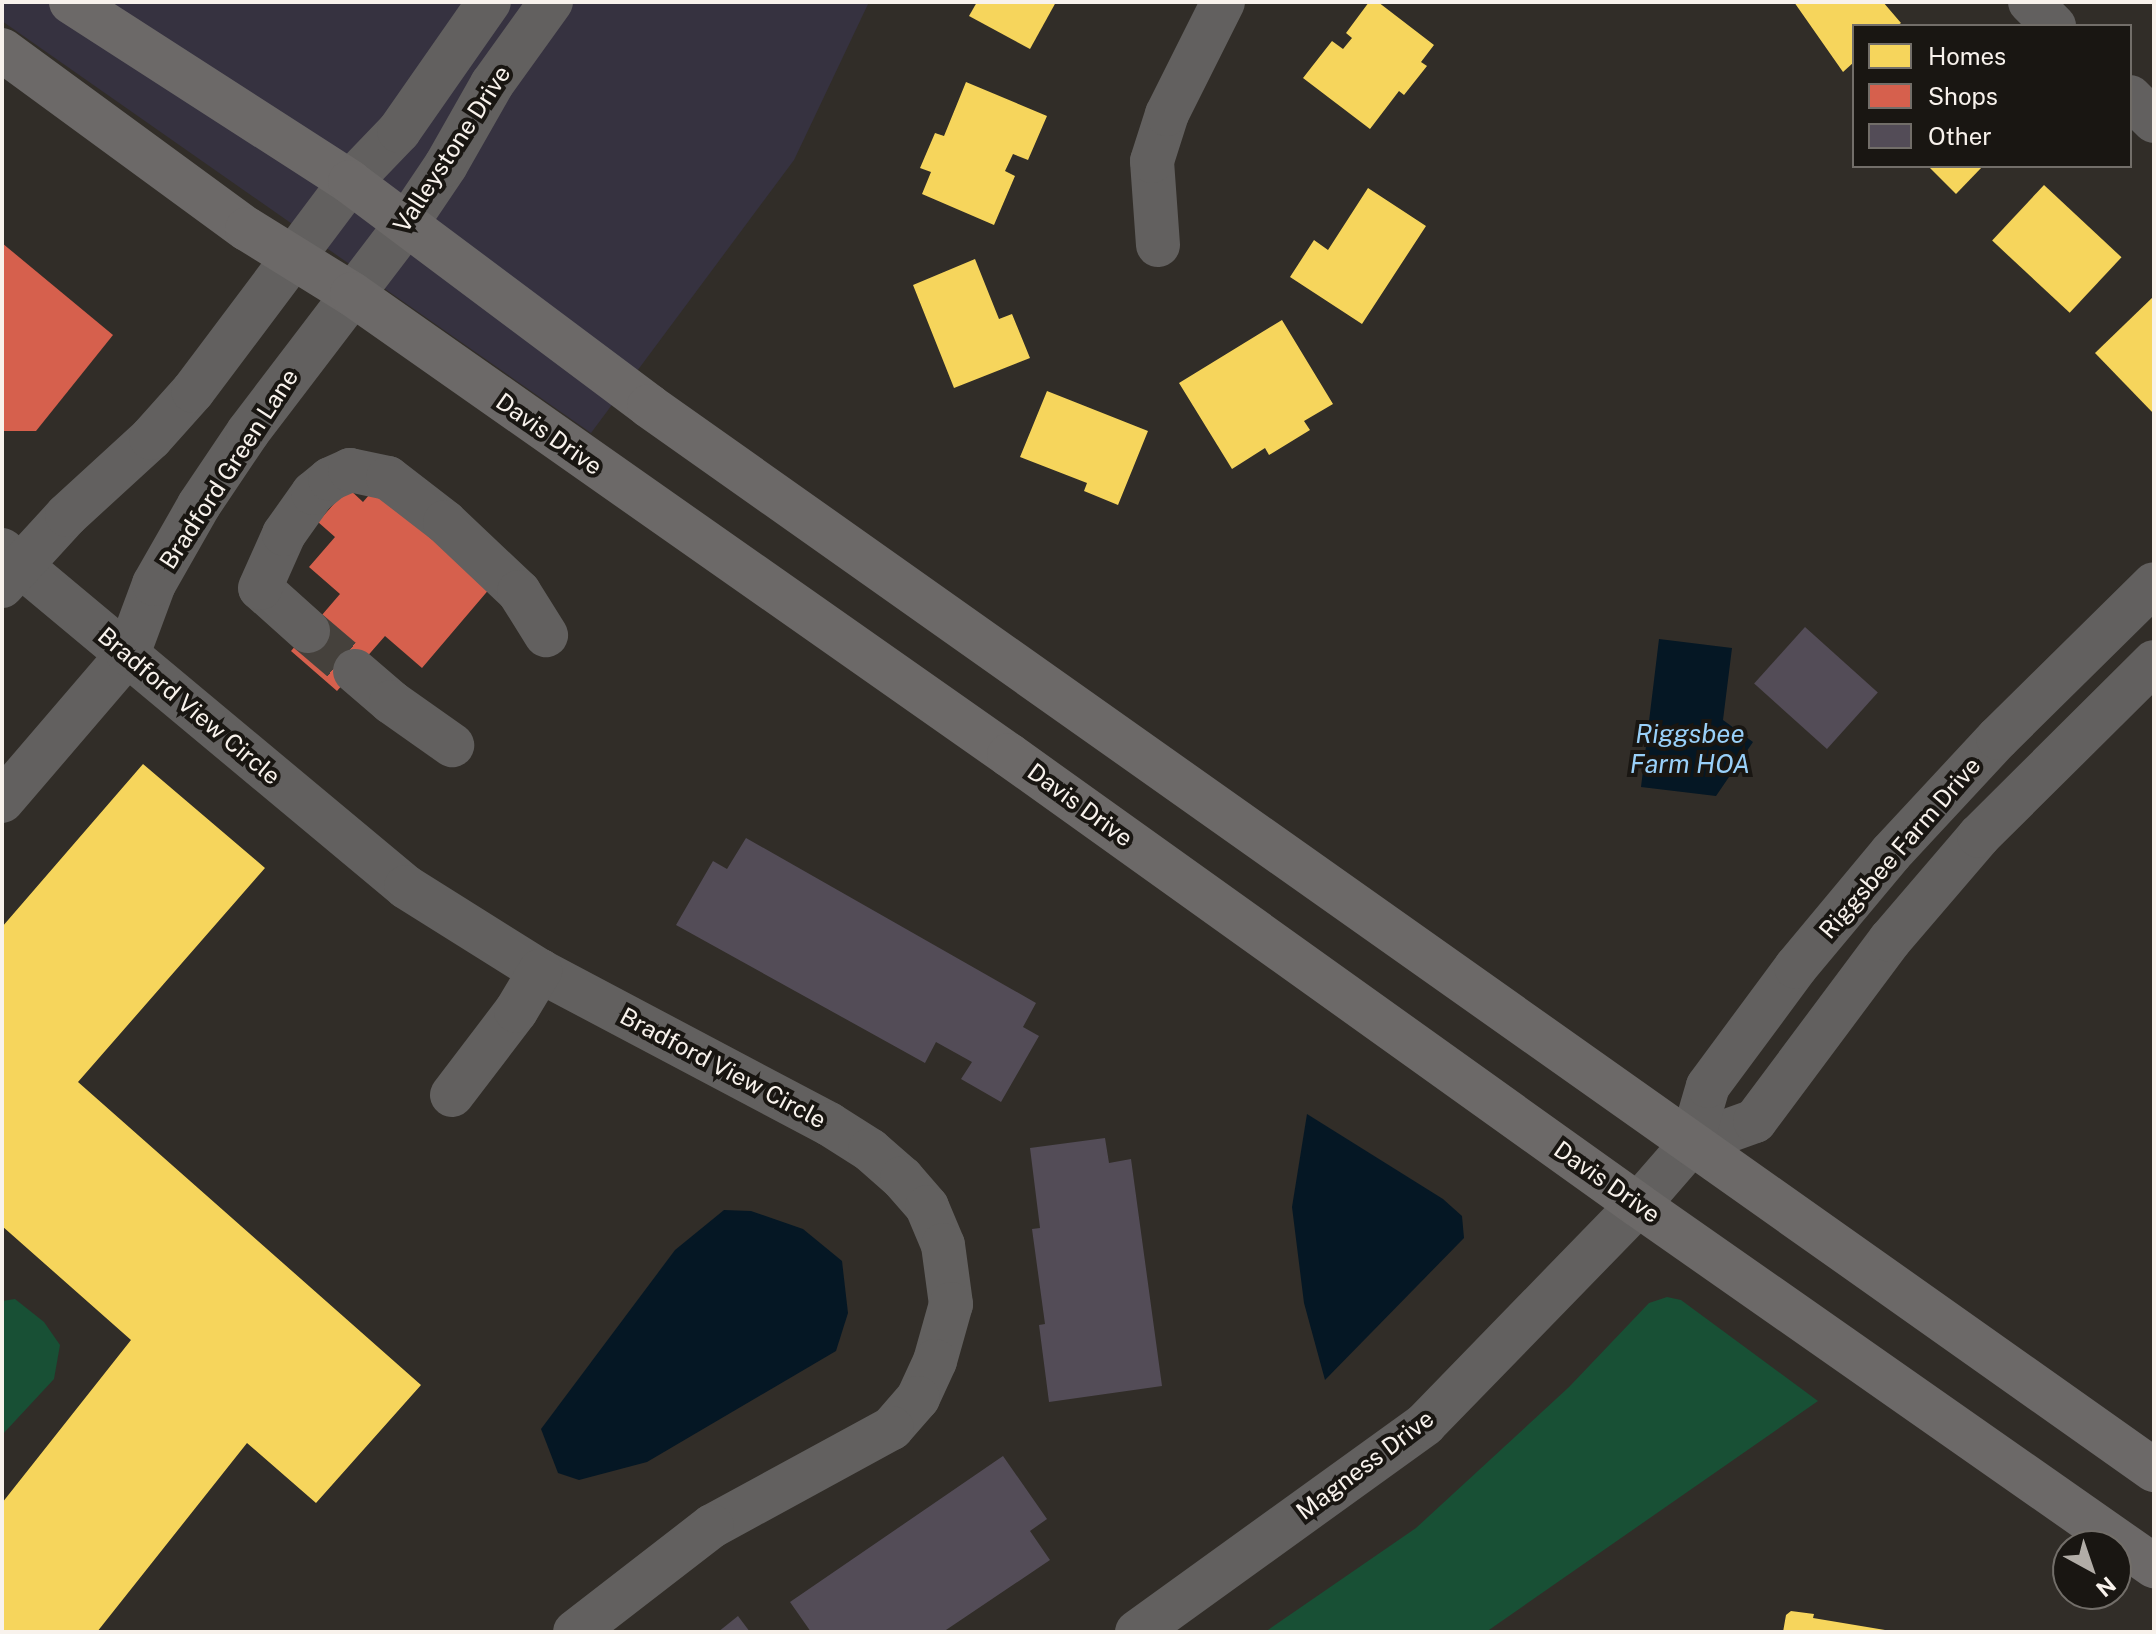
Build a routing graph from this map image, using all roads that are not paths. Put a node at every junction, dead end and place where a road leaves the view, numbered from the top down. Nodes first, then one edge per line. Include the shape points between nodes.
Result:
1 (71, 2) edge
2 (489, 2) edge
3 (551, 2) edge
4 (1223, 2) edge
5 (2030, 2) edge
6 (2052, 24) edge
7 (2, 50) edge
8 (2132, 99) edge
9 (2154, 121) edge
10 (350, 182) junction
11 (407, 223) junction
12 (1158, 245) dead end
13 (292, 260) junction
14 (352, 294) junction
15 (8, 567) edge
16 (2154, 584) edge
17 (308, 631) tunnel mouth
18 (546, 635) dead end
19 (128, 654) junction
20 (2154, 662) edge
21 (355, 671) tunnel mouth
22 (452, 745) dead end
23 (2, 801) edge
24 (540, 971) junction
25 (452, 1095) dead end
26 (1691, 1144) junction
27 (1638, 1205) junction
28 (2154, 1470) edge
29 (2154, 1566) edge
30 (575, 1632) edge
31 (1137, 1632) edge

1 - 10 main road
2 - 10 street via 399,131
3 - 11 street, Valleystone Drive via 492,84
4 - 12 street via 1167,114 1152,161
5 - 6 street
7 - 13 main road, Davis Drive
8 - 9 street
10 - 11 main road
10 - 13 street
11 - 14 street, Valleystone Drive
11 - 26 main road via 649,406
13 - 14 main road, Davis Drive
13 - 15 street via 151,438
14 - 19 street, Bradford Green Lane via 199,505 154,584
14 - 27 main road, Davis Drive
15 - 19 street, Bradford View Circle
16 - 26 street, Riggsbee Farm Drive via 1891,853 1708,1086
17 - 18 street via 260,588 284,534 313,493 350,470 388,478 445,522 519,592
19 - 23 street, Bradford Green Lane
19 - 24 street, Bradford View Circle via 406,887
20 - 26 street, Riggsbee Farm Drive via 1979,836 1900,928 1755,1121
21 - 22 street
24 - 25 street
24 - 30 street, Bradford View Circle via 870,1150 927,1207 950,1280 951,1304 935,1361 918,1398 892,1428 712,1526
26 - 27 street, Riggsbee Farm Drive
26 - 28 main road
27 - 29 main road, Davis Drive
27 - 31 street, Magness Drive via 1425,1424

